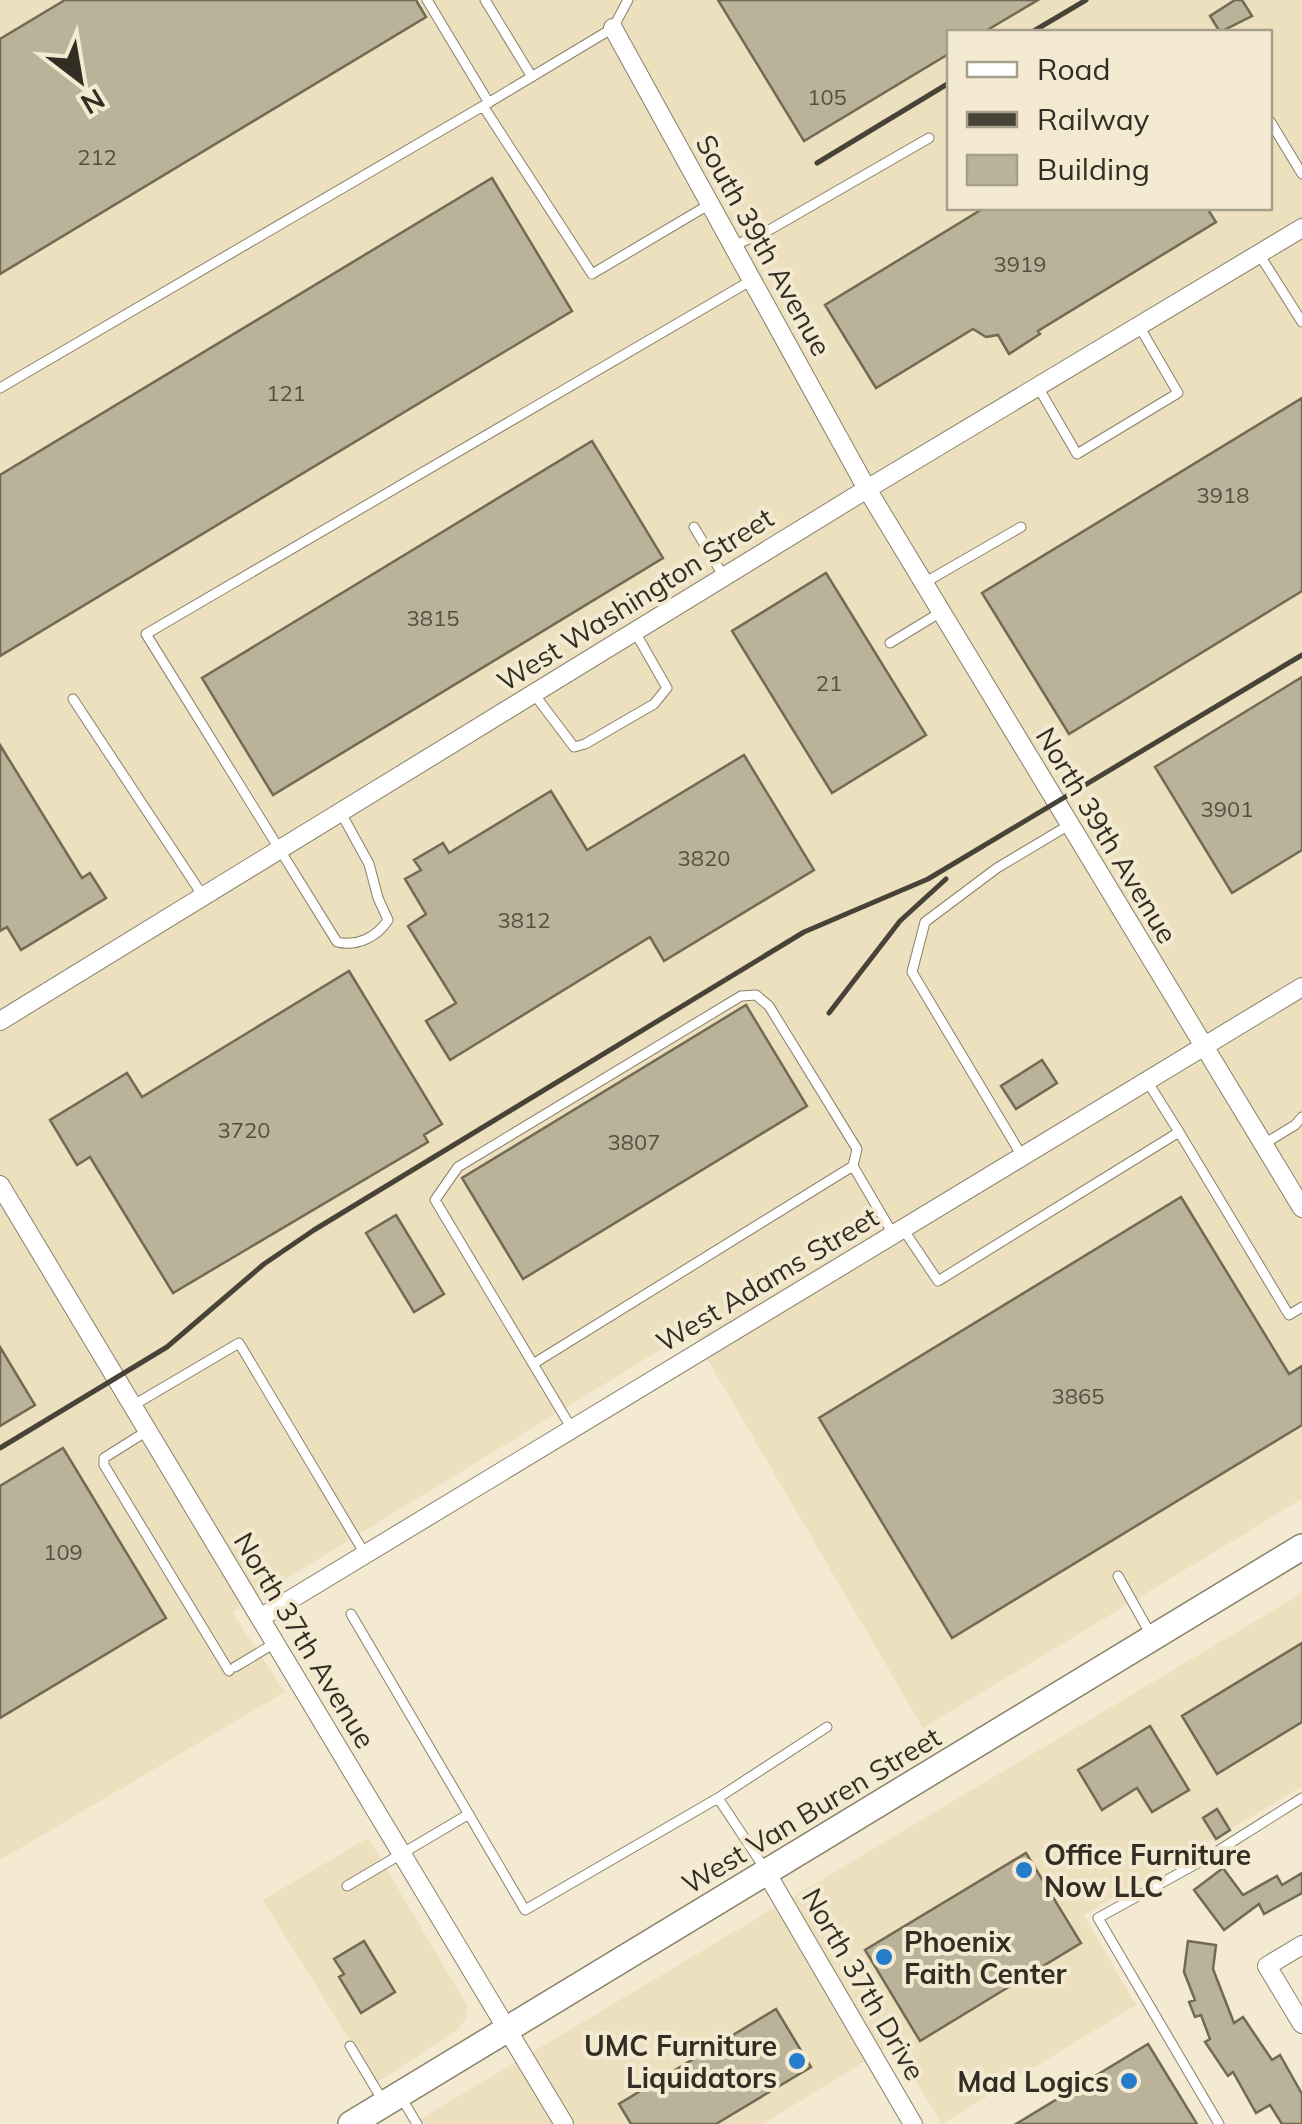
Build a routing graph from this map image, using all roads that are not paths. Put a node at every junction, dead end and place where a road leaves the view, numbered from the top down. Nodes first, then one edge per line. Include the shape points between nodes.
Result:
1 (427, 0) edge
2 (484, 0) edge
3 (628, 0) edge
4 (613, 28) junction
5 (532, 76) junction
6 (486, 104) junction
7 (1272, 125) edge
8 (930, 138) dead end
9 (1302, 174) edge
10 (710, 204) junction
11 (1302, 228) edge
12 (733, 246) junction
13 (1259, 254) junction
14 (752, 280) junction
15 (1302, 322) edge
16 (1139, 326) junction
17 (1038, 387) junction
18 (0, 388) edge
19 (868, 489) junction
20 (694, 527) dead end
21 (1020, 527) dead end
22 (724, 577) junction
23 (924, 583) junction
24 (941, 612) junction
25 (635, 632) junction
26 (890, 643) dead end
27 (534, 694) junction
28 (73, 698) dead end
29 (341, 812) junction
30 (1069, 825) junction
31 (279, 850) junction
32 (203, 896) junction
33 (1302, 987) edge
34 (0, 1021) edge
35 (1203, 1047) junction
36 (1147, 1081) junction
37 (1302, 1118) edge
38 (1178, 1132) junction
39 (1263, 1144) junction
40 (1022, 1156) junction
41 (853, 1166) junction
42 (0, 1185) edge
43 (1302, 1208) edge
44 (898, 1232) junction
45 (1302, 1306) edge
46 (533, 1364) junction
47 (132, 1406) junction
48 (572, 1429) junction
49 (147, 1431) junction
50 (1302, 1547) edge
51 (365, 1554) junction
52 (1118, 1576) dead end
53 (351, 1614) dead end
54 (260, 1618) junction
55 (1152, 1637) junction
56 (275, 1643) junction
57 (827, 1726) dead end
58 (718, 1798) junction
59 (1302, 1798) edge
60 (469, 1814) junction
61 (401, 1852) junction
62 (766, 1872) junction
63 (347, 1886) dead end
64 (1302, 1945) edge
65 (1302, 2024) edge
66 (506, 2030) junction
67 (350, 2046) dead end
68 (392, 2099) junction
69 (352, 2124) edge
70 (417, 2124) edge
71 (564, 2124) edge
72 (913, 2124) edge
73 (1219, 2124) edge

1 - 6 lane
2 - 5 lane
3 - 4 lane
4 - 5 lane
4 - 10 street, South 39th Avenue
5 - 6 lane
6 - 10 lane via 592,274
6 - 18 lane
7 - 9 lane
8 - 12 lane
10 - 12 street, South 39th Avenue
11 - 13 street, West Washington Street
12 - 14 street, South 39th Avenue
13 - 15 lane
13 - 16 street, West Washington Street
14 - 19 street, South 39th Avenue
14 - 31 lane via 146,634
16 - 17 street, West Washington Street
16 - 17 lane via 1178,393 1077,454
17 - 19 street, West Washington Street
19 - 22 street, West Washington Street
19 - 23 street, North 39th Avenue
20 - 22 lane
21 - 23 lane
22 - 25 street, West Washington Street
23 - 24 street, North 39th Avenue
24 - 26 lane
24 - 30 street, North 39th Avenue
25 - 27 street, West Washington Street
25 - 27 lane via 667,688 654,704 574,747
27 - 29 street, West Washington Street
28 - 32 lane
29 - 31 street, West Washington Street
29 - 31 lane via 388,920 375,934 348,945 338,942
30 - 35 street, North 39th Avenue
30 - 40 lane via 996,868 925,922 912,972
31 - 32 street, West Washington Street
32 - 34 street, West Washington Street
33 - 35 street, West Adams Street
35 - 36 street, West Adams Street
35 - 39 street, North 39th Avenue
36 - 38 lane
36 - 40 street, West Adams Street
37 - 39 lane
38 - 44 lane via 938,1282
38 - 45 lane via 1288,1315
39 - 43 street, North 39th Avenue
40 - 44 street, West Adams Street
41 - 44 lane
41 - 46 lane
41 - 46 lane via 857,1149 769,1006 749,994 458,1167 435,1200
42 - 47 street, North 37th Avenue
44 - 48 street, West Adams Street
46 - 48 lane
47 - 49 street, North 37th Avenue
47 - 51 lane via 239,1343
48 - 51 street, West Adams Street
49 - 54 street, North 37th Avenue
49 - 56 lane via 104,1458 104,1465 232,1669
50 - 55 main road, West Van Buren Street
51 - 54 street, West Adams Street
52 - 55 lane
53 - 60 lane
54 - 56 street, North 37th Avenue
55 - 62 main road, West Van Buren Street
56 - 61 street, North 37th Avenue
57 - 58 lane
58 - 60 lane via 525,1910
58 - 62 lane
59 - 73 lane via 1098,1918
60 - 61 lane
61 - 63 lane
61 - 66 street, North 37th Avenue
62 - 66 main road, West Van Buren Street
62 - 72 street, North 37th Drive
64 - 65 street via 1267,1966
66 - 68 main road, West Van Buren Street
66 - 71 street, North 37th Avenue
67 - 68 lane
68 - 69 main road, West Van Buren Street
68 - 70 lane

